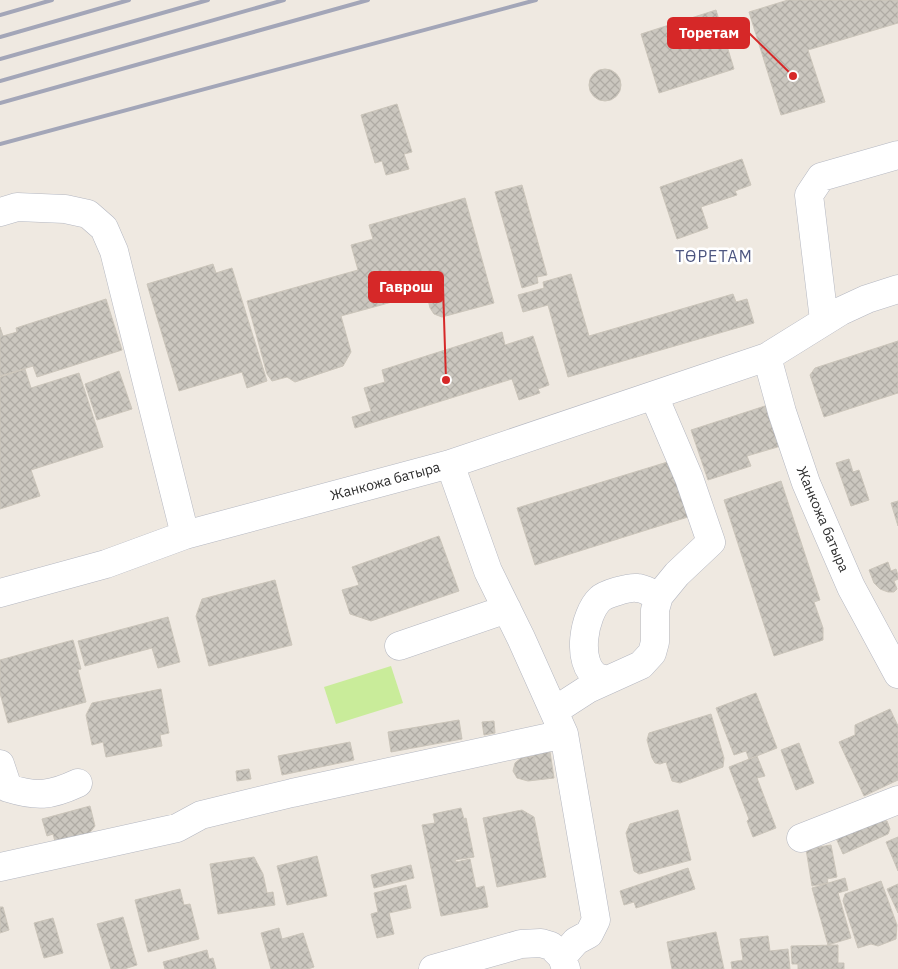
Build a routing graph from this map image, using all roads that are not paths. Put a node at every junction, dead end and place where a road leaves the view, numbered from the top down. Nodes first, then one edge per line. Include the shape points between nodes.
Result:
1 (898, 155) edge
2 (0, 212) edge
3 (898, 289) edge
4 (824, 320) junction
5 (767, 356) junction
6 (654, 396) junction
7 (450, 464) junction
8 (185, 535) junction
9 (0, 593) edge
10 (659, 596) junction
11 (507, 609) junction
12 (890, 643) edge
13 (399, 646) dead end
14 (898, 674) edge
15 (608, 680) junction
16 (559, 722) junction
17 (0, 764) edge
18 (78, 783) dead end
19 (898, 800) edge
20 (801, 838) dead end
21 (0, 867) edge
22 (564, 963) edge
23 (433, 969) edge

1 - 4 street via 821,177 809,195
2 - 8 street via 17,207 65,209 88,214 104,228 114,251
3 - 4 street, Жанкожа батыра
4 - 5 street, Жанкожа батыра
5 - 6 street, Жанкожа батыра
5 - 12 street, Жанкожа батыра via 806,483 851,587
6 - 7 street, Жанкожа батыра
6 - 10 street via 689,478 711,542
7 - 8 street, Жанкожа батыра
7 - 11 street via 488,571
8 - 9 street, Жанкожа батыра via 106,564
10 - 15 street via 656,642 652,652 641,665
10 - 15 street via 637,588 620,590 601,598 589,614 584,652 597,677
11 - 13 street
11 - 16 street
12 - 14 street, Жанкожа батыра
15 - 16 street via 588,688
16 - 21 street via 201,815 177,828
16 - 22 street via 596,920 589,934 576,941
17 - 18 street via 8,788 30,795 59,792
19 - 20 street
22 - 23 street via 551,946 541,943 521,944

